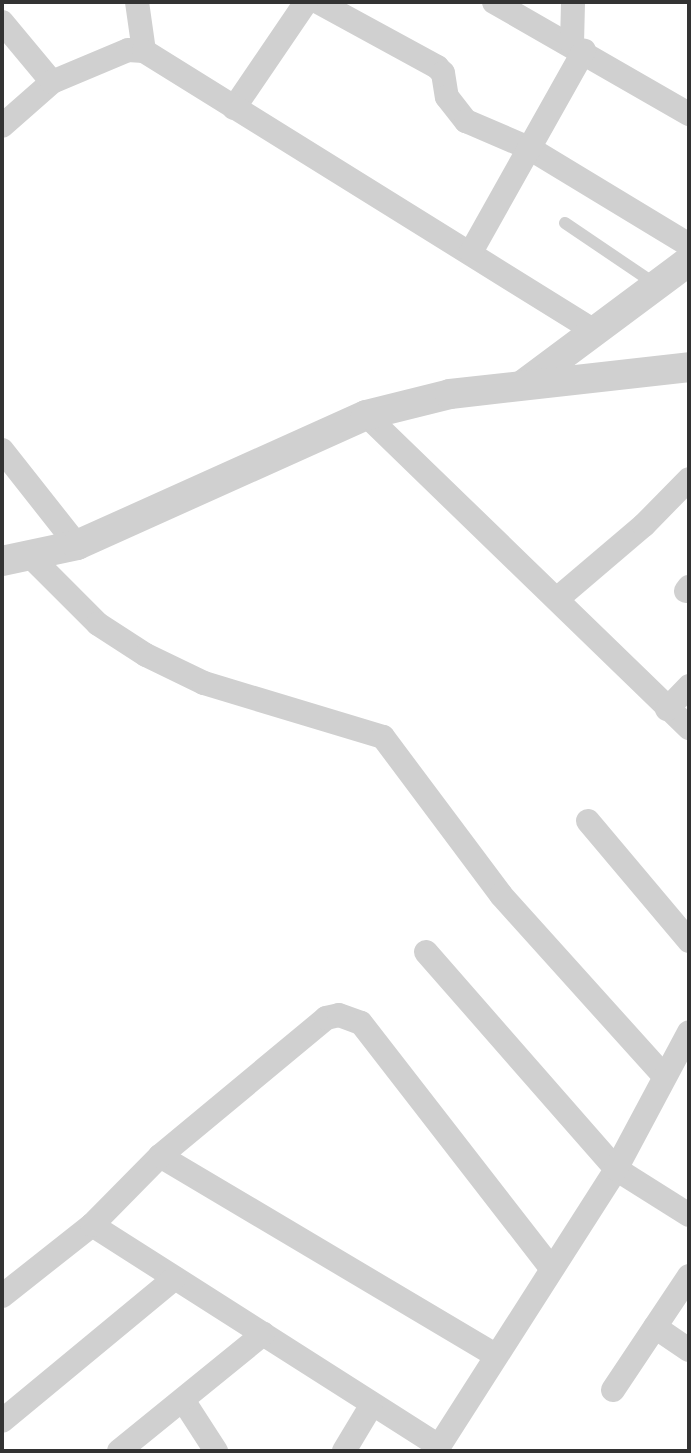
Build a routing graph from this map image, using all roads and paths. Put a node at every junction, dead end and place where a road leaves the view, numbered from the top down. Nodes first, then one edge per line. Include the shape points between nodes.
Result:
1 (137, 2) edge
2 (306, 2) edge
3 (318, 2) edge
4 (494, 2) edge
5 (573, 2) edge
6 (2, 22) edge
7 (578, 47) junction
8 (144, 51) junction
9 (52, 82) junction
10 (234, 108) junction
11 (689, 114) edge
12 (2, 126) edge
13 (529, 148) junction
14 (565, 223) dead end
15 (689, 245) edge
16 (471, 252) junction
17 (689, 261) edge
18 (658, 286) junction
19 (596, 332) junction
20 (689, 367) edge
21 (522, 385) junction
22 (366, 415) junction
23 (2, 450) edge
24 (689, 479) edge
25 (77, 545) junction
26 (16, 559) edge
27 (556, 599) junction
28 (689, 686) edge
29 (667, 709) junction
30 (689, 728) edge
31 (587, 821) dead end
32 (689, 941) edge
33 (426, 952) dead end
34 (689, 1032) edge
35 (664, 1076) junction
36 (160, 1156) junction
37 (616, 1169) junction
38 (689, 1215) edge
39 (92, 1225) junction
40 (551, 1268) junction
41 (689, 1276) edge
42 (175, 1279) junction
43 (2, 1296) edge
44 (655, 1327) junction
45 (263, 1334) junction
46 (689, 1350) edge
47 (495, 1355) junction
48 (613, 1390) dead end
49 (183, 1399) junction
50 (371, 1406) junction
51 (2, 1421) edge
52 (437, 1449) edge
53 (119, 1451) edge
54 (216, 1451) edge
55 (344, 1451) edge

1 - 8 street
2 - 10 street
3 - 13 street via 437,67 443,73 447,97 466,121
4 - 7 street
5 - 7 street
6 - 9 street
7 - 11 street
7 - 13 street
8 - 9 street via 128,50
8 - 10 street
9 - 12 street
10 - 16 street
13 - 15 street
13 - 16 street
14 - 18 lane
16 - 19 street
17 - 18 street
18 - 19 street
19 - 21 street
20 - 21 street
21 - 22 street via 450,394
22 - 25 street
22 - 27 street
23 - 25 street
24 - 27 street via 644,525
25 - 26 street
26 - 35 street via 98,624 146,655 204,683 383,737 501,895
27 - 29 street
28 - 29 street
29 - 30 street
31 - 32 street
33 - 37 street
34 - 35 street
35 - 37 street
36 - 39 street
36 - 40 street via 327,1018 350,1017 361,1023
36 - 47 street
37 - 38 street
37 - 40 street
39 - 42 street
39 - 43 street
40 - 47 street
41 - 44 street
42 - 45 street
42 - 51 street
44 - 46 street
44 - 48 street
45 - 49 street
45 - 50 street
47 - 52 street
49 - 53 street
49 - 54 street
50 - 52 street
50 - 55 street

